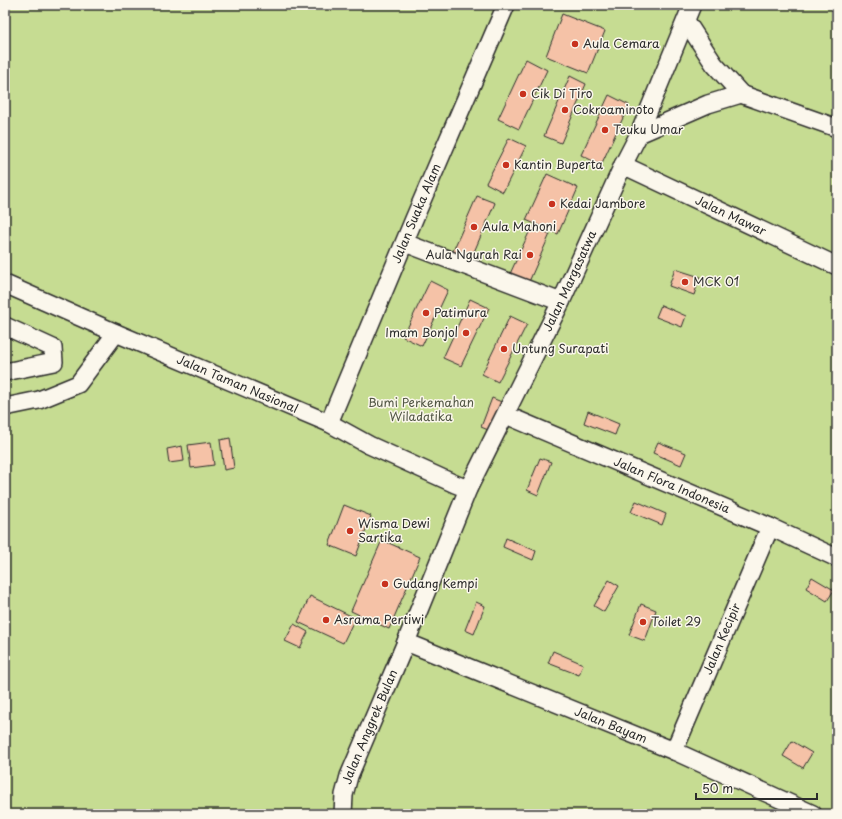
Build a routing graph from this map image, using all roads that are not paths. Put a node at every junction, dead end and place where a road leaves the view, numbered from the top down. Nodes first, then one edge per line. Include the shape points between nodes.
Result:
1 (506, 5) edge
2 (692, 5) edge
3 (686, 21) junction
4 (741, 94) junction
5 (837, 128) edge
6 (638, 134) junction
7 (623, 165) junction
8 (405, 243) junction
9 (837, 266) edge
10 (5, 284) edge
11 (561, 302) junction
12 (5, 326) edge
13 (116, 333) junction
14 (5, 372) edge
15 (5, 407) edge
16 (506, 415) junction
17 (329, 423) junction
18 (468, 489) junction
19 (770, 527) junction
20 (837, 558) edge
21 (406, 642) junction
22 (674, 751) junction
23 (343, 814) edge
24 (813, 814) edge

1 - 8 street, Jalan Suaka Alam
2 - 3 street, Jalan Margasatwa
3 - 4 street via 714,64
3 - 6 street, Jalan Margasatwa
4 - 5 street
4 - 6 street via 708,104
6 - 7 street, Jalan Margasatwa
7 - 9 street, Jalan Mawar
7 - 11 street, Jalan Margasatwa
8 - 11 street
8 - 17 street, Jalan Suaka Alam
10 - 13 street, Jalan Taman Nasional
11 - 16 street, Jalan Margasatwa
12 - 14 street via 53,348 54,362
13 - 15 street via 78,384 39,400
13 - 17 street, Jalan Taman Nasional
16 - 18 street, Jalan Margasatwa
16 - 19 street, Jalan Flora Indonesia
17 - 18 street, Jalan Taman Nasional via 369,445
18 - 21 street, Jalan Margasatwa
19 - 20 street, Jalan Flora Indonesia
19 - 22 street, Jalan Kecipir
21 - 22 street, Jalan Bayam
21 - 23 street, Jalan Anggrek Bulan via 349,776
22 - 24 street, Jalan Bayam

